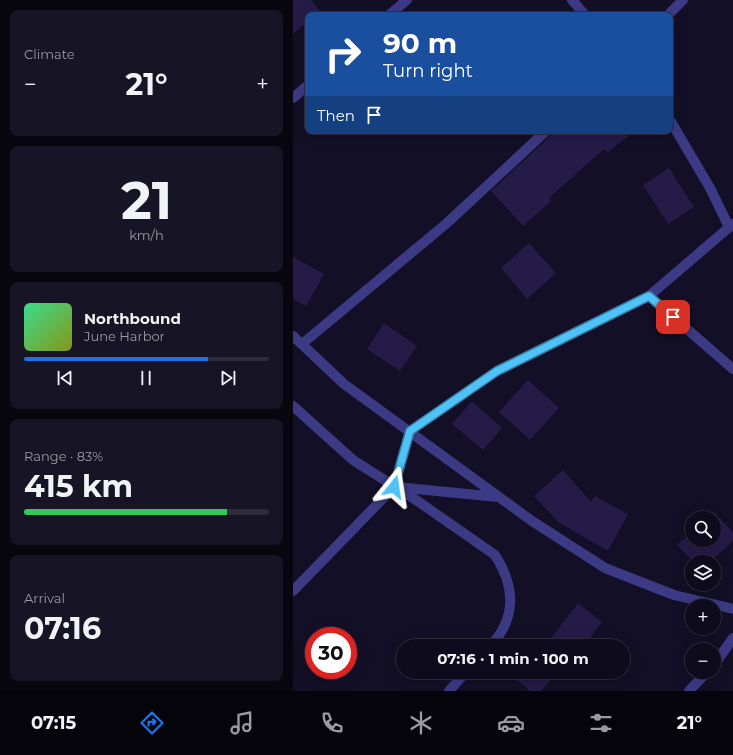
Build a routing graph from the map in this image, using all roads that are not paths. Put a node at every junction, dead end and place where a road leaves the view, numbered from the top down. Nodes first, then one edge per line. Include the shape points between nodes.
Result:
1 (407, 0) edge
2 (572, 0) edge
3 (683, 0) edge
4 (393, 12) edge
5 (582, 12) edge
6 (670, 12) edge
7 (305, 88) edge
8 (293, 98) edge
9 (673, 125) edge
10 (543, 134) edge
11 (731, 226) edge
12 (649, 296) junction
13 (293, 336) edge
14 (302, 344) junction
15 (733, 369) edge
16 (293, 406) edge
17 (410, 431) junction
18 (394, 487) junction
19 (499, 497) junction
20 (293, 591) edge
21 (733, 609) edge
22 (733, 638) edge
23 (496, 639) edge
24 (721, 655) edge
25 (460, 679) edge
26 (700, 679) edge
27 (449, 691) edge
28 (689, 691) edge

1 - 4 street
2 - 5 street
3 - 6 street
7 - 8 street
9 - 11 street
10 - 14 street via 447,223
11 - 12 street
12 - 15 street
12 - 17 street via 497,371
13 - 14 street
14 - 17 street via 344,384
16 - 18 street via 353,460
17 - 18 street
17 - 19 street
18 - 19 street
18 - 20 street
18 - 23 street via 495,556 503,568 511,596 510,609
19 - 21 street via 605,568 674,595
22 - 24 street
25 - 27 street
26 - 28 street

